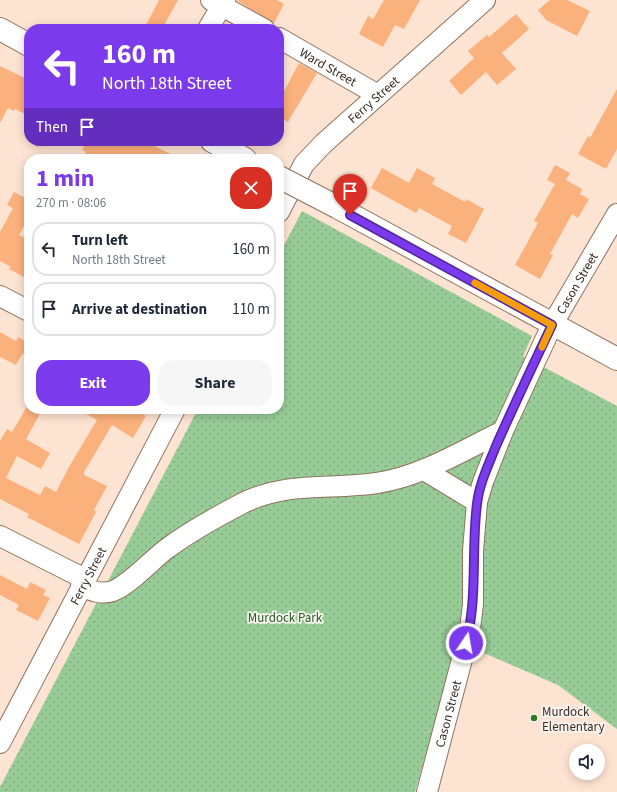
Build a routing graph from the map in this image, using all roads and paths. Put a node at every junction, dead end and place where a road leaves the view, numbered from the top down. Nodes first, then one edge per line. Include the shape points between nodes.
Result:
1 (485, 0) edge
2 (219, 2) edge
3 (210, 24) edge
4 (256, 24) edge
5 (0, 29) edge
6 (24, 41) edge
7 (284, 41) edge
8 (378, 95) junction
9 (221, 146) edge
10 (236, 154) edge
11 (284, 180) edge
12 (284, 202) edge
13 (617, 214) edge
14 (0, 296) edge
15 (24, 308) edge
16 (552, 325) junction
17 (617, 359) edge
18 (172, 414) edge
19 (503, 431) junction
20 (424, 470) junction
21 (477, 502) junction
22 (0, 536) edge
23 (83, 583) junction
24 (0, 743) edge
25 (427, 792) edge

1 - 8 street, Ferry Street
2 - 3 street
2 - 4 street
5 - 6 main road
7 - 8 street, Ward Street
8 - 12 street, Ferry Street via 304,164
9 - 10 main road
11 - 16 main road, bridge
13 - 16 street, Cason Street
14 - 15 street
16 - 17 main road
16 - 19 street, Cason Street
18 - 23 street, Ferry Street
19 - 20 street
19 - 21 street, Cason Street
20 - 21 street
20 - 23 street via 376,483 282,489 262,494 190,531 122,587 105,593 95,592
21 - 25 street, Cason Street via 470,628
22 - 23 street
23 - 24 street, Ferry Street

